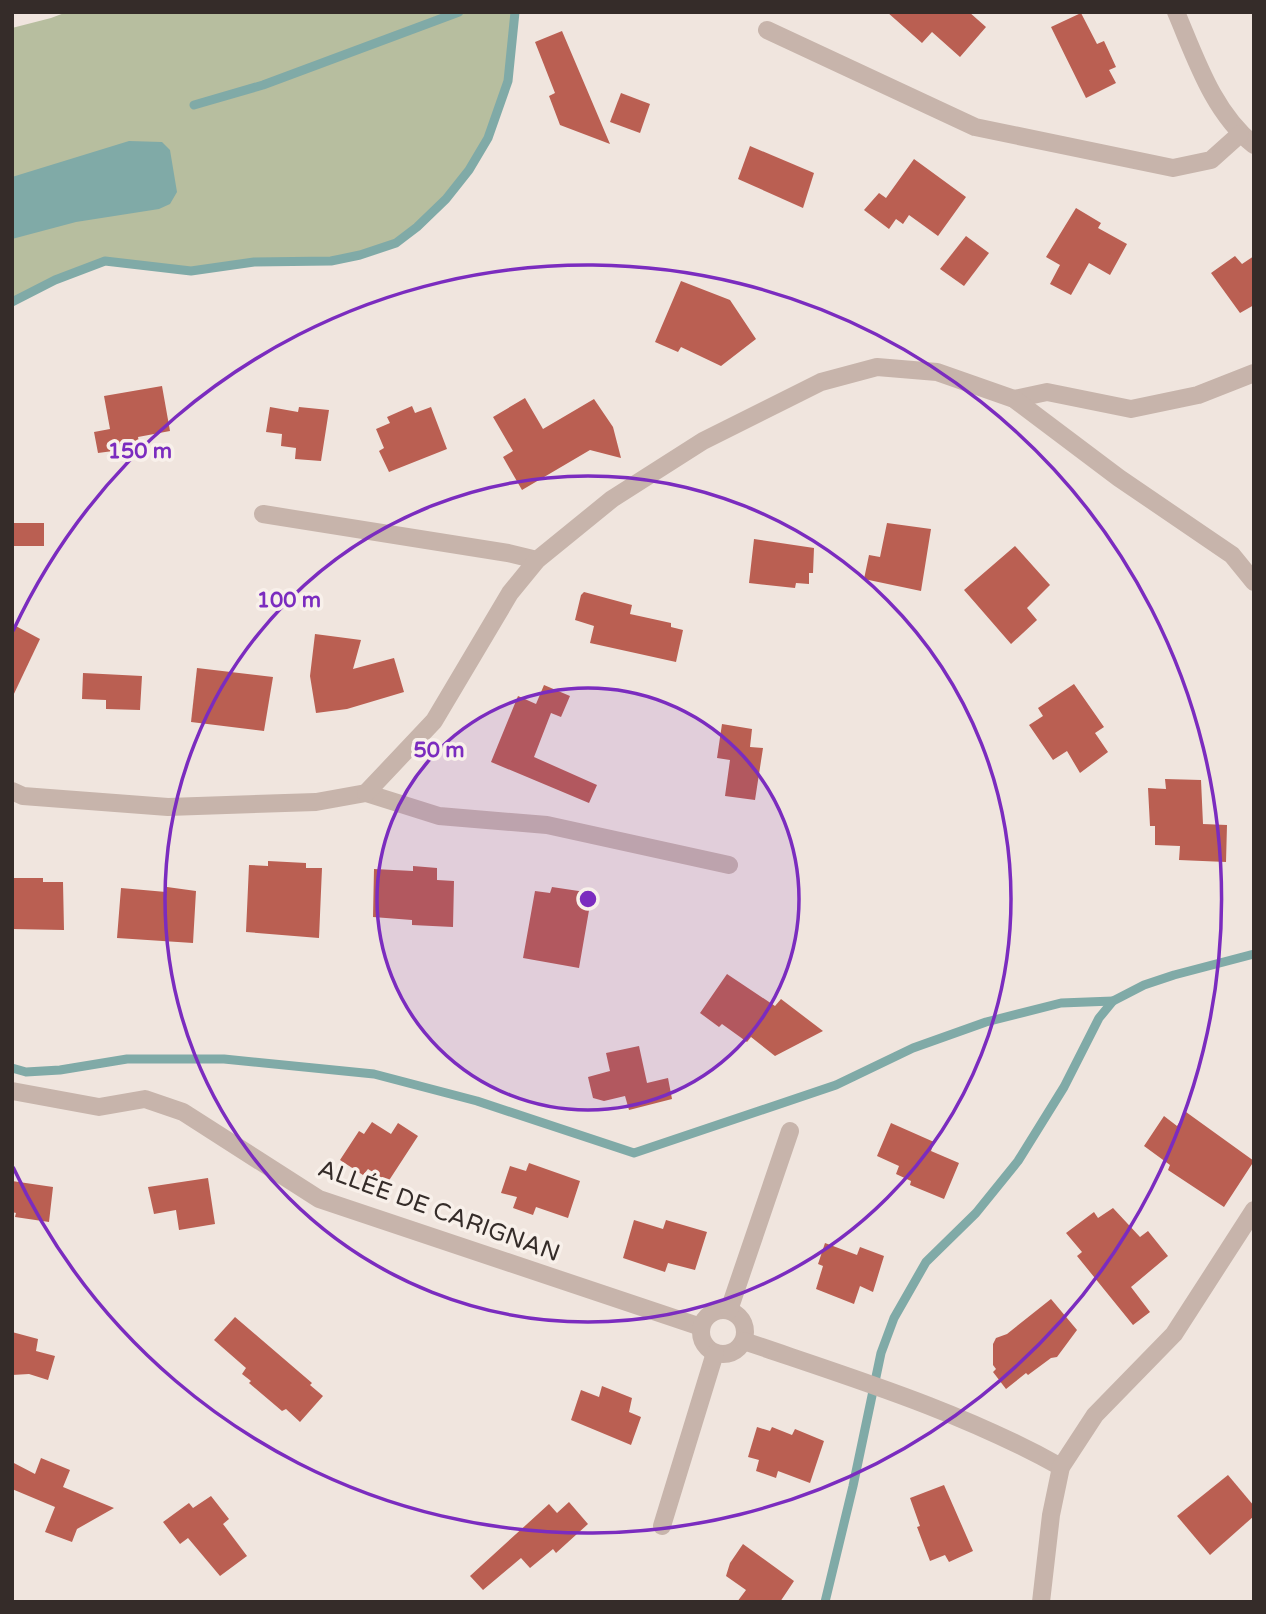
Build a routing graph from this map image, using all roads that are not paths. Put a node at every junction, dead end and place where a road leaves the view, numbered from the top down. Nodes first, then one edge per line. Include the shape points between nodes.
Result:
1 (1177, 12) edge
2 (767, 30) dead end
3 (1247, 139) edge
4 (1254, 373) edge
5 (1014, 399) junction
6 (263, 514) dead end
7 (537, 560) junction
8 (1254, 582) edge
9 (12, 790) edge
10 (366, 793) junction
11 (729, 865) dead end
12 (12, 1091) edge
13 (790, 1131) dead end
14 (1254, 1210) edge
15 (729, 1310) junction
16 (701, 1327) junction
17 (744, 1341) junction
18 (715, 1353) junction
19 (1061, 1467) junction
20 (662, 1526) dead end
21 (1041, 1602) edge

1 - 3 street via 1206,84
2 - 3 street via 975,127 1173,168 1211,160
4 - 5 street via 1198,395 1131,409 1047,392
5 - 7 street via 937,372 877,367 821,382 703,441 612,499
5 - 8 street via 1231,555
6 - 7 street
7 - 10 street via 509,593 434,721
9 - 10 street via 23,796 168,807 316,802
10 - 11 street via 439,816 547,825
12 - 16 street, ALLÉE DE CARIGNAN via 99,1107 145,1099 183,1112 319,1199
13 - 15 street
14 - 19 street via 1174,1334 1095,1415
15 - 16 street via 715,1310
15 - 17 street via 742,1319
16 - 18 street via 702,1340
17 - 18 street via 729,1354
17 - 19 street via 965,1419
18 - 20 street
19 - 21 street

